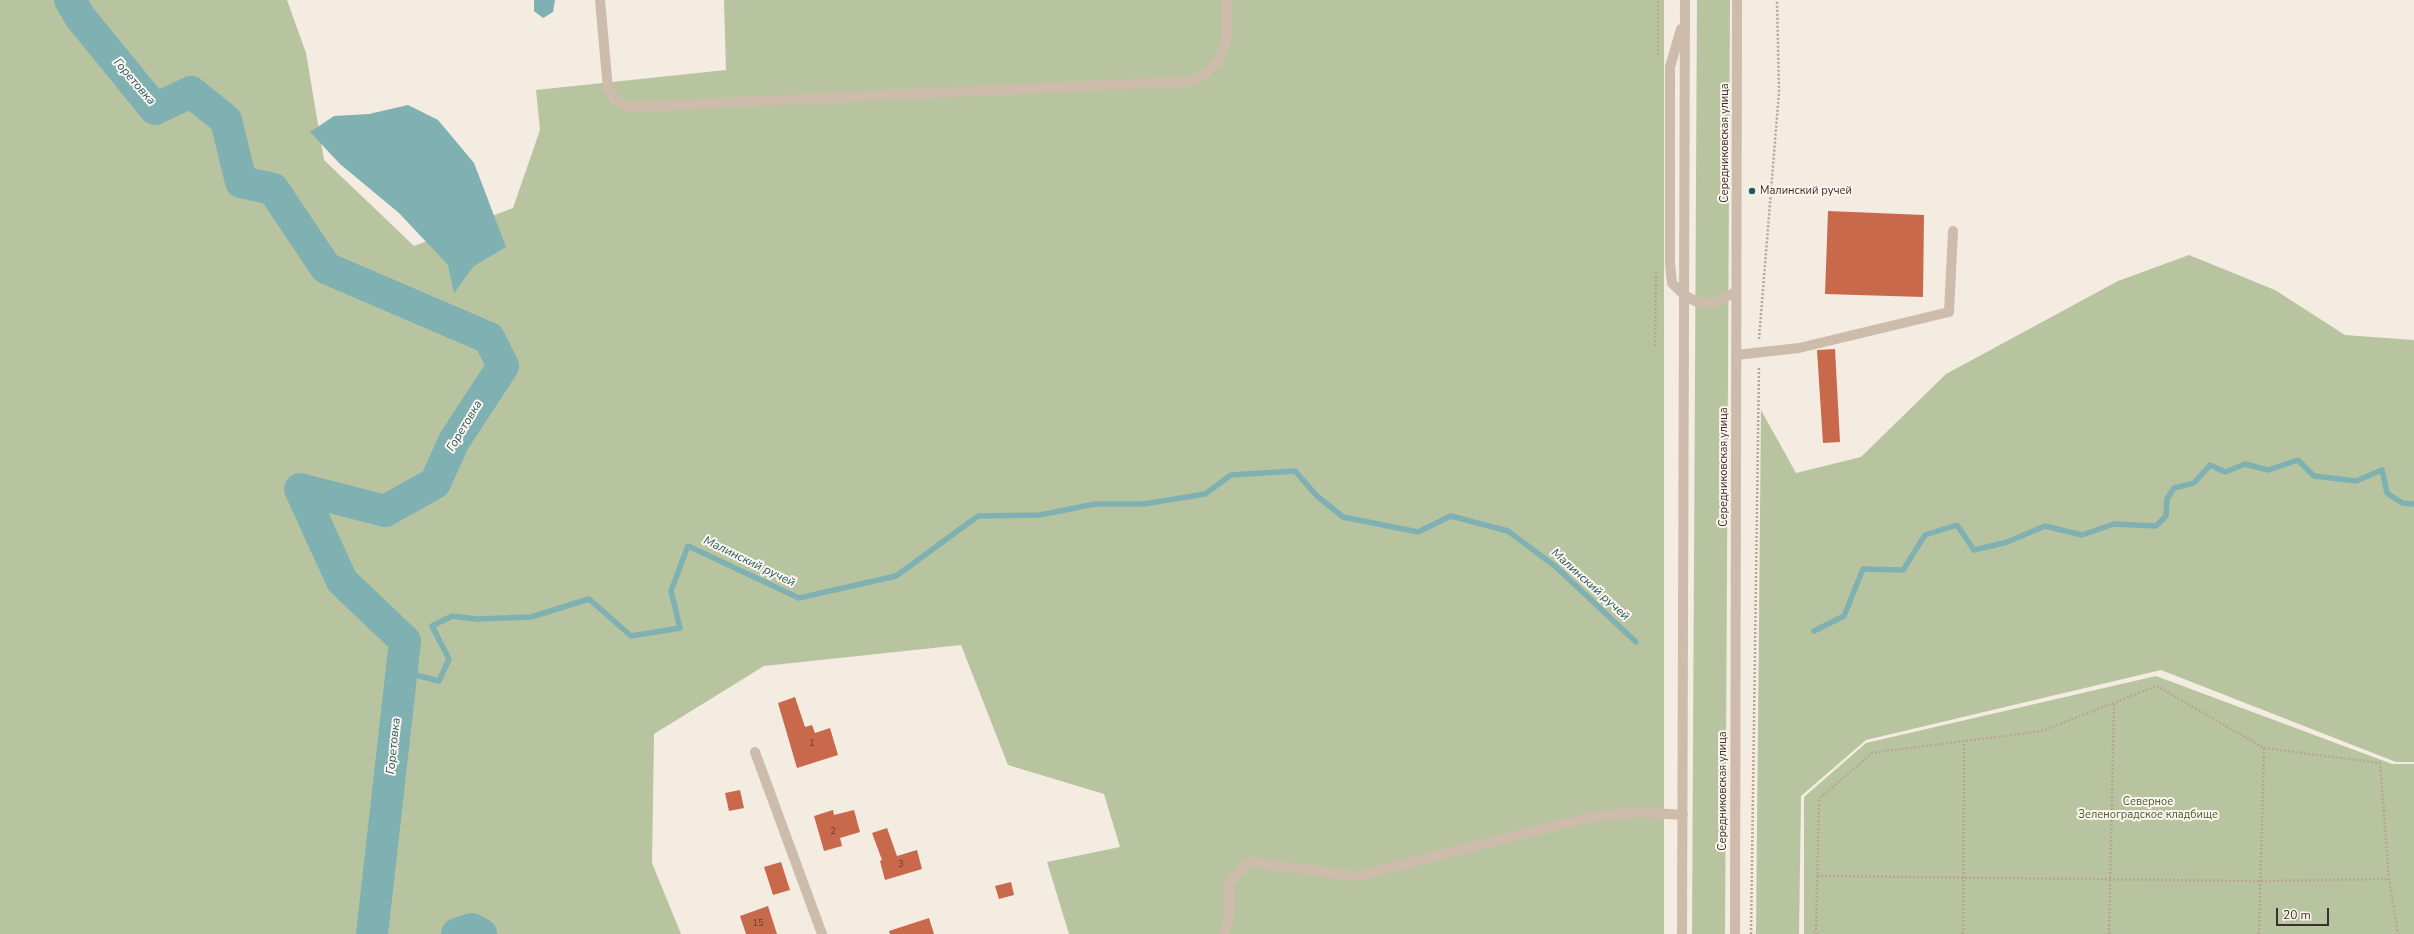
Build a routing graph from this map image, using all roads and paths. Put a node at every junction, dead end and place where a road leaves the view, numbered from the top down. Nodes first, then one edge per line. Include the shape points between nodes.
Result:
1 (600, 0) edge
2 (1227, 0) edge
3 (1685, 0) edge
4 (1737, 0) edge
5 (1777, 0) edge
6 (1685, 15) junction
7 (1953, 231) dead end
8 (1736, 292) junction
9 (1684, 295) junction
10 (1759, 353) junction
11 (1736, 356) junction
12 (2114, 703) junction
13 (1964, 741) junction
14 (2264, 748) junction
15 (755, 752) dead end
16 (1683, 815) junction
17 (1817, 876) junction
18 (1964, 877) junction
19 (2389, 879) junction
20 (2109, 880) junction
21 (2259, 881) junction
22 (822, 934) edge
23 (1224, 934) edge
24 (1682, 934) edge
25 (1734, 934) edge
26 (1751, 934) edge
27 (1816, 934) edge
28 (1963, 934) edge
29 (2109, 934) edge
30 (2260, 934) edge
31 (2398, 934) edge

1 - 2 street via 608,89 616,101 628,107 1193,81 1208,72 1220,57 1227,37
3 - 6 street
4 - 8 street, Середниковская улица
5 - 10 path via 1779,92
6 - 9 street
6 - 9 street via 1670,67 1670,256 1672,283
7 - 10 street via 1949,312 1798,348
8 - 9 street via 1713,303 1699,303
8 - 11 street, Середниковская улица
9 - 16 street
10 - 11 street
10 - 26 path
11 - 25 street, Середниковская улица
12 - 13 path via 2042,731
12 - 14 path via 2157,686
12 - 20 path
13 - 17 path via 1872,753 1819,799
13 - 18 path
14 - 19 path via 2380,763
14 - 21 path
15 - 22 street
16 - 23 street via 1638,812 1586,818 1357,876 1248,862 1229,882 1229,915
16 - 24 street
17 - 18 path
17 - 27 path
18 - 20 path
18 - 28 path
19 - 21 path
19 - 31 path
20 - 21 path
20 - 29 path
21 - 30 path

